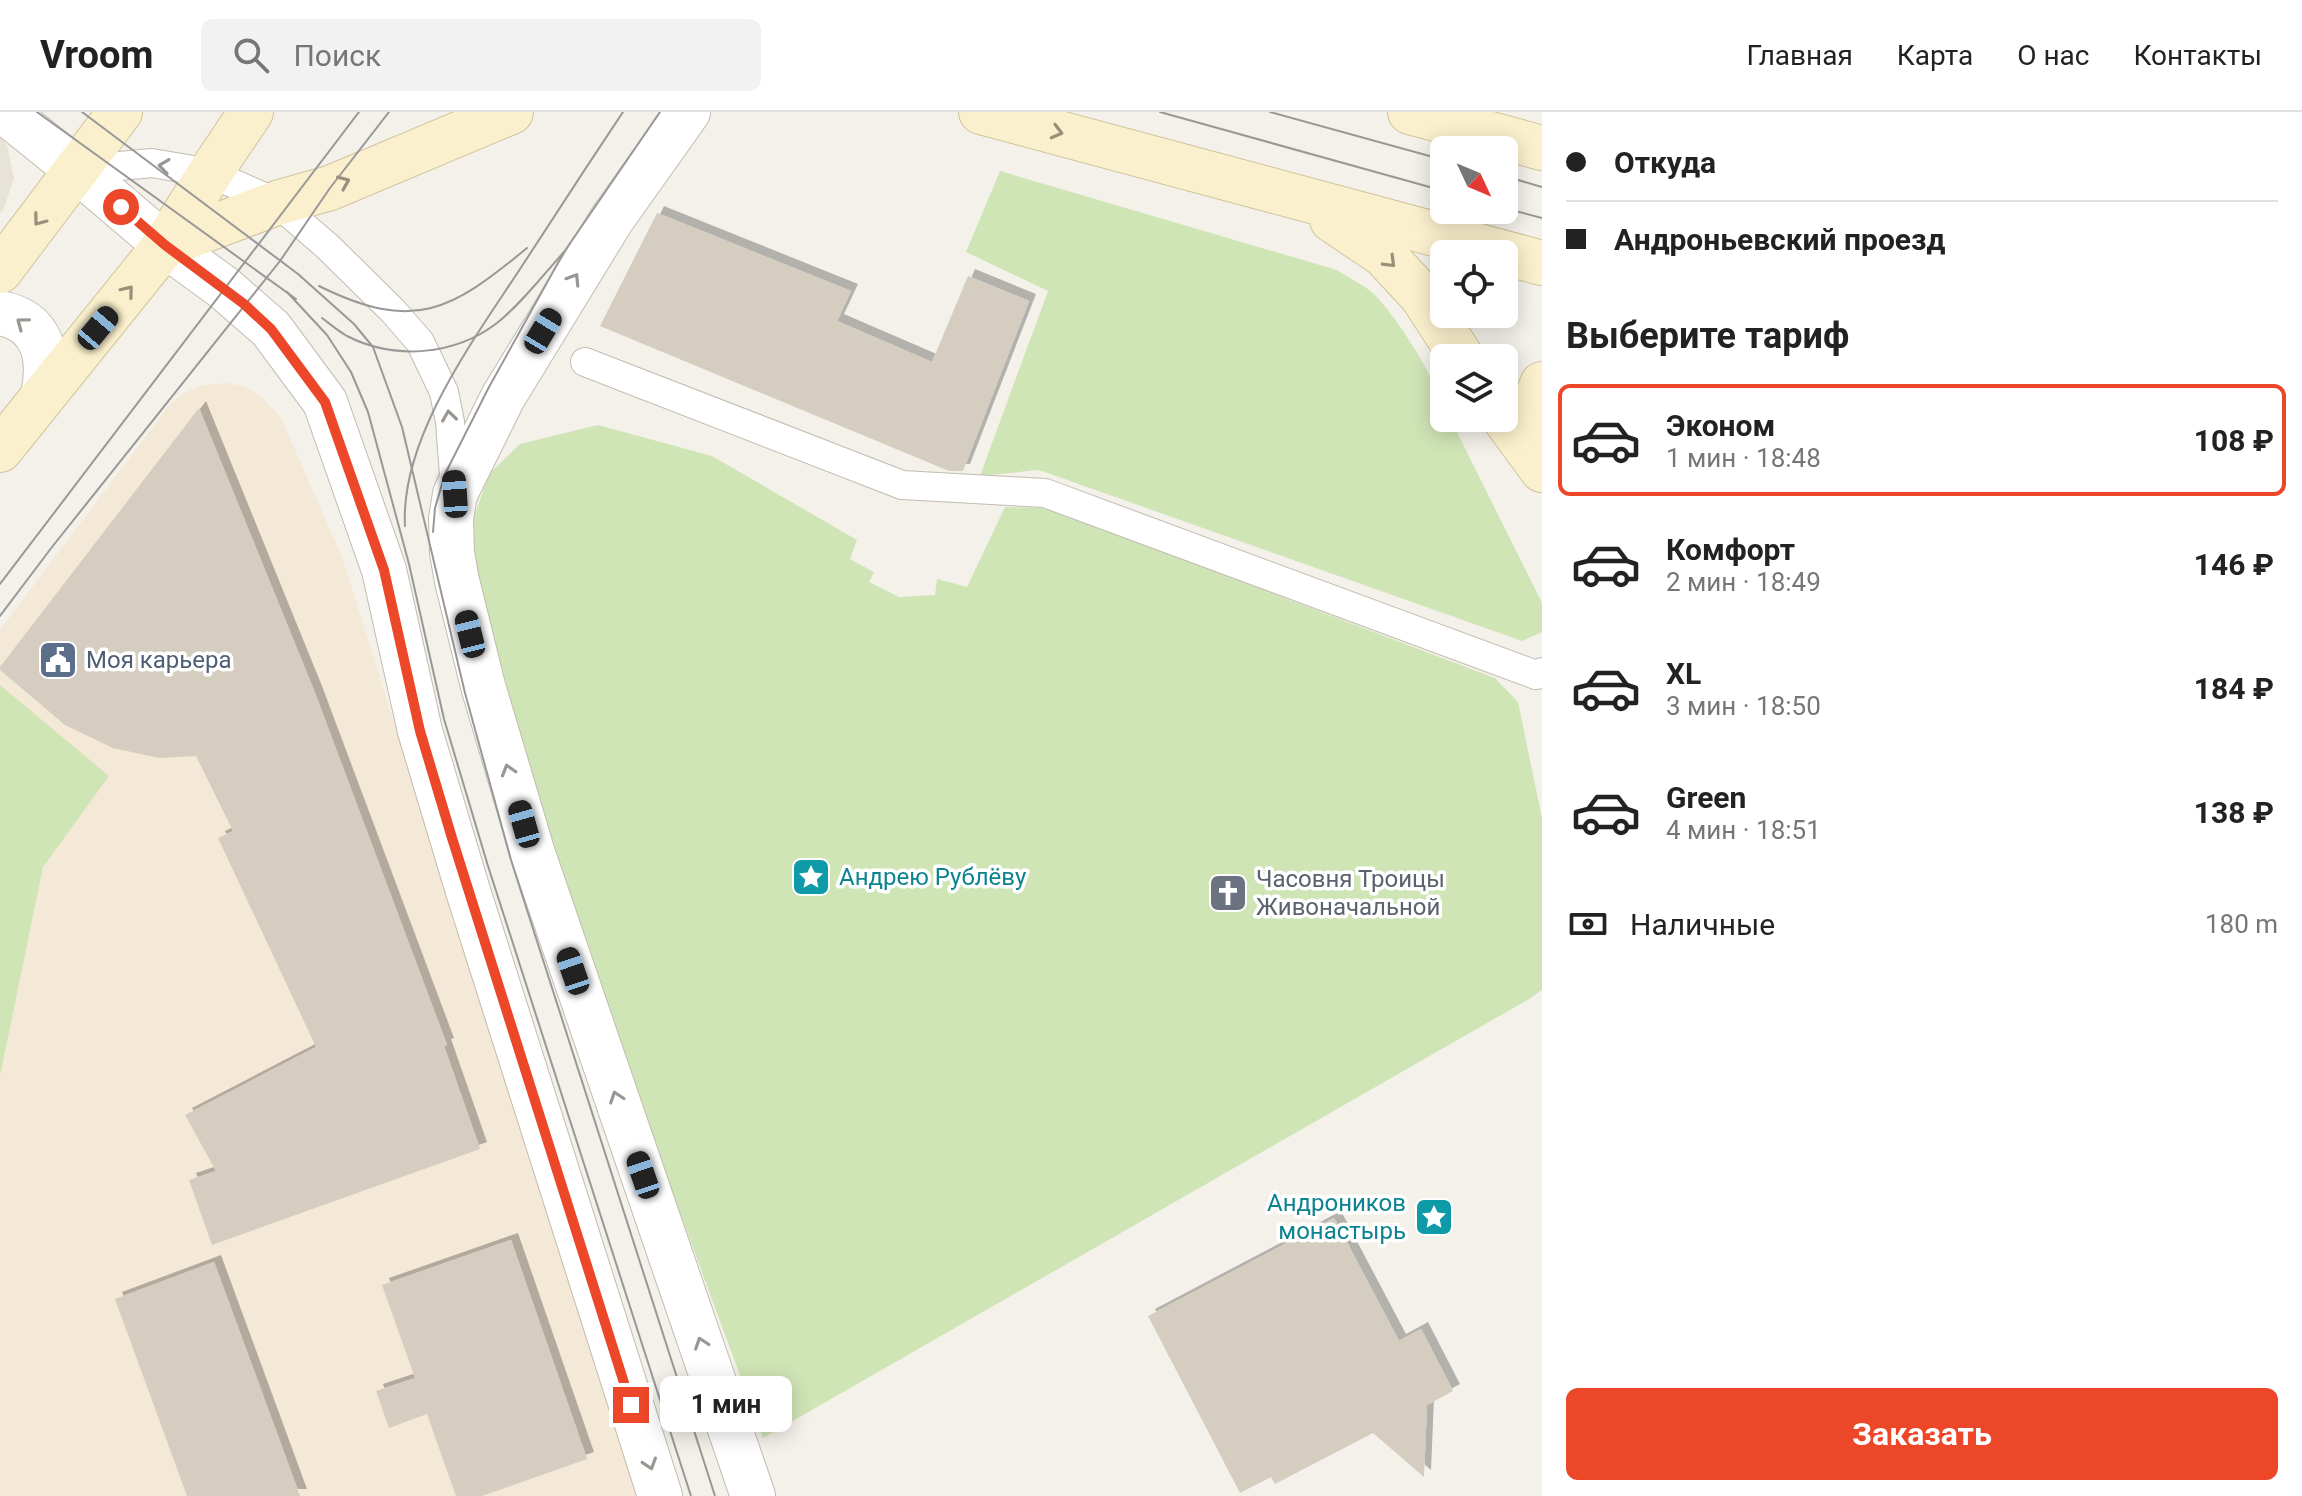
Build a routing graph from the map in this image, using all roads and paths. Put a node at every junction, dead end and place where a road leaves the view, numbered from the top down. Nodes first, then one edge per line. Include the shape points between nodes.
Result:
1 (5, 112) edge
2 (120, 112) edge
3 (251, 112) edge
4 (511, 112) edge
5 (688, 112) edge
6 (981, 112) edge
7 (1418, 113) edge
8 (1542, 148) edge
9 (77, 170) junction
10 (210, 173) junction
11 (1304, 200) junction
12 (277, 203) junction
13 (165, 245) junction
14 (1542, 263) edge
15 (0, 271) edge
16 (0, 313) edge
17 (1453, 344) edge
18 (585, 362) dead end
19 (1542, 384) edge
20 (43, 395) junction
21 (1514, 432) edge
22 (1542, 437) edge
23 (0, 450) edge
24 (1542, 470) edge
25 (455, 494) junction
26 (1542, 672) edge
27 (660, 1496) edge
28 (753, 1496) edge

1 - 9 street
2 - 9 main road
3 - 10 main road
12 -> 4 main road via 330,188
25 -> 5 street via 503,397 569,287
6 -> 11 main road
7 - 8 main road
10 -> 9 lane via 152,163
9 - 13 street
9 -> 15 main road
10 - 12 lane
10 - 13 main road
11 - 14 main road
11 -> 17 main road via 1384,255 1422,296
12 - 13 main road
25 -> 12 lane via 444,392 420,342 327,246
20 -> 13 main road
13 -> 27 street via 271,329 325,402 380,558 420,731
20 -> 16 street via 46,357 40,340 13,315
18 - 26 lane via 902,485 1045,493 1536,675
19 - 22 main road
20 - 23 main road
21 - 24 main road
28 -> 25 street via 538,869 483,686 452,553

